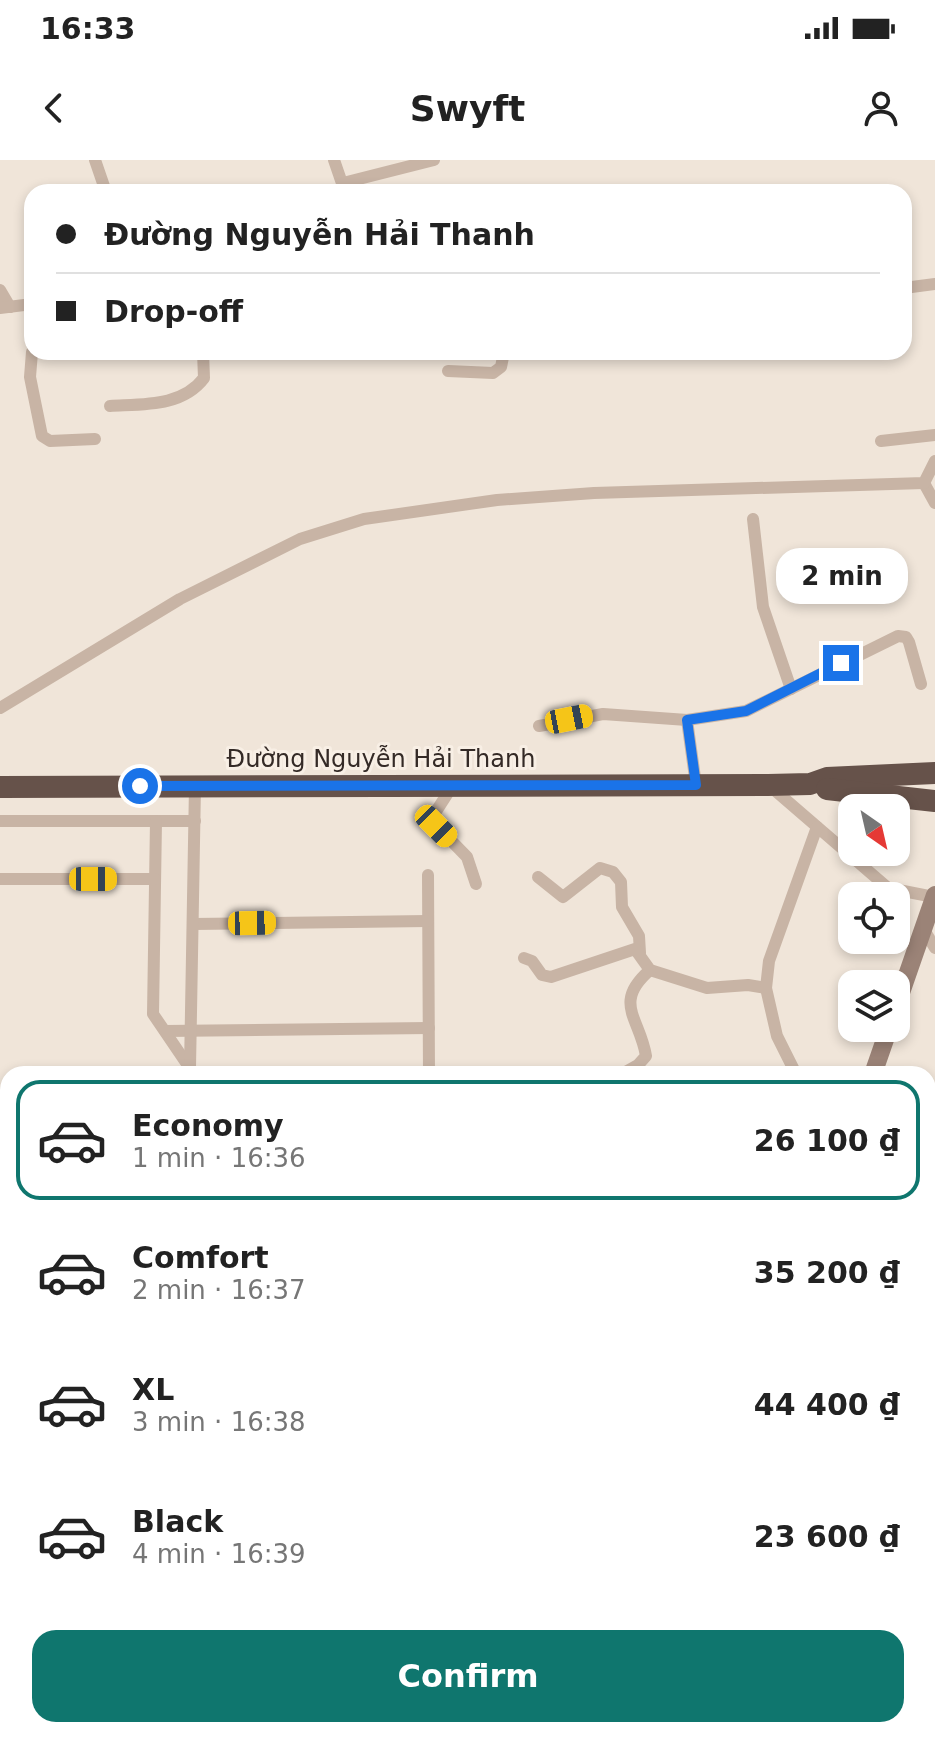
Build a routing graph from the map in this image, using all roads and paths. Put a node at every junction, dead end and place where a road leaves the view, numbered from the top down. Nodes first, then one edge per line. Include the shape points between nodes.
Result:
1 (95, 160) edge
2 (334, 160) edge
3 (434, 160) edge
4 (103, 184) edge
5 (343, 184) edge
6 (357, 184) edge
7 (935, 284) edge
8 (912, 287) edge
9 (0, 290) edge
10 (5, 308) edge
11 (31, 360) edge
12 (203, 360) edge
13 (502, 360) edge
14 (448, 371) dead end
15 (110, 406) dead end
16 (935, 435) edge
17 (95, 439) dead end
18 (881, 441) dead end
19 (935, 461) edge
20 (924, 483) junction
21 (935, 503) edge
22 (753, 519) dead end
23 (921, 684) dead end
24 (791, 689) junction
25 (0, 708) edge
26 (687, 720) junction
27 (539, 726) dead end
28 (935, 773) edge
29 (810, 784) junction
30 (453, 785) junction
31 (696, 785) junction
32 (768, 785) junction
33 (195, 786) junction
34 (0, 787) edge
35 (935, 801) edge
36 (0, 821) edge
37 (156, 821) junction
38 (195, 821) junction
39 (817, 827) junction
40 (428, 875) dead end
41 (538, 877) dead end
42 (0, 879) edge
43 (155, 879) junction
44 (476, 884) dead end
45 (934, 896) edge
46 (428, 921) junction
47 (193, 924) junction
48 (923, 928) junction
49 (935, 948) edge
50 (640, 953) junction
51 (524, 958) dead end
52 (650, 970) junction
53 (909, 970) edge
54 (766, 988) junction
55 (429, 1028) junction
56 (165, 1031) junction
57 (190, 1031) junction
58 (884, 1042) edge
59 (188, 1066) edge
60 (191, 1066) edge
61 (429, 1066) edge
62 (636, 1066) edge
63 (792, 1066) edge
64 (876, 1066) edge

1 - 4 street
2 - 5 street
3 - 6 street
7 - 8 street
9 - 10 street
11 - 17 street via 42,436 50,441
12 - 15 street via 204,378 179,397
13 - 14 street via 493,373
16 - 18 street
19 - 20 street
20 - 21 street
20 - 25 street via 594,493 364,519 300,539 180,599
22 - 24 street via 763,607
23 - 24 street via 902,635
24 - 26 street via 746,711
26 - 27 street via 603,714
26 - 31 street
28 - 29 highway, Đường Nguyễn Hải Thanh via 827,778
29 - 32 highway, Đường Nguyễn Hải Thanh
29 - 35 highway, Đường Nguyễn Hải Thanh
30 - 31 highway, Đường Nguyễn Hải Thanh
30 - 33 highway, Đường Nguyễn Hải Thanh
30 - 44 street via 433,822 467,857
31 - 32 highway, Đường Nguyễn Hải Thanh
32 - 39 street
33 - 34 highway, Đường Nguyễn Hải Thanh
33 - 38 street
36 - 37 street
37 - 38 street
37 - 43 street
38 - 47 street
39 - 45 street via 888,888
39 - 54 street via 769,961
40 - 46 street
41 - 50 street via 563,897 600,868 613,872 621,882 622,907 639,936
42 - 43 street
43 - 56 street via 153,1014
45 - 48 main road
46 - 47 street
46 - 55 street
47 - 57 street
48 - 49 street
48 - 53 main road
50 - 51 street via 630,950 551,977
50 - 52 street
52 - 54 street via 707,988
52 - 62 street via 637,981 629,1005 646,1056
54 - 63 street via 777,1036
55 - 57 street
55 - 61 street
56 - 57 street
56 - 59 street
57 - 60 street
58 - 64 main road

